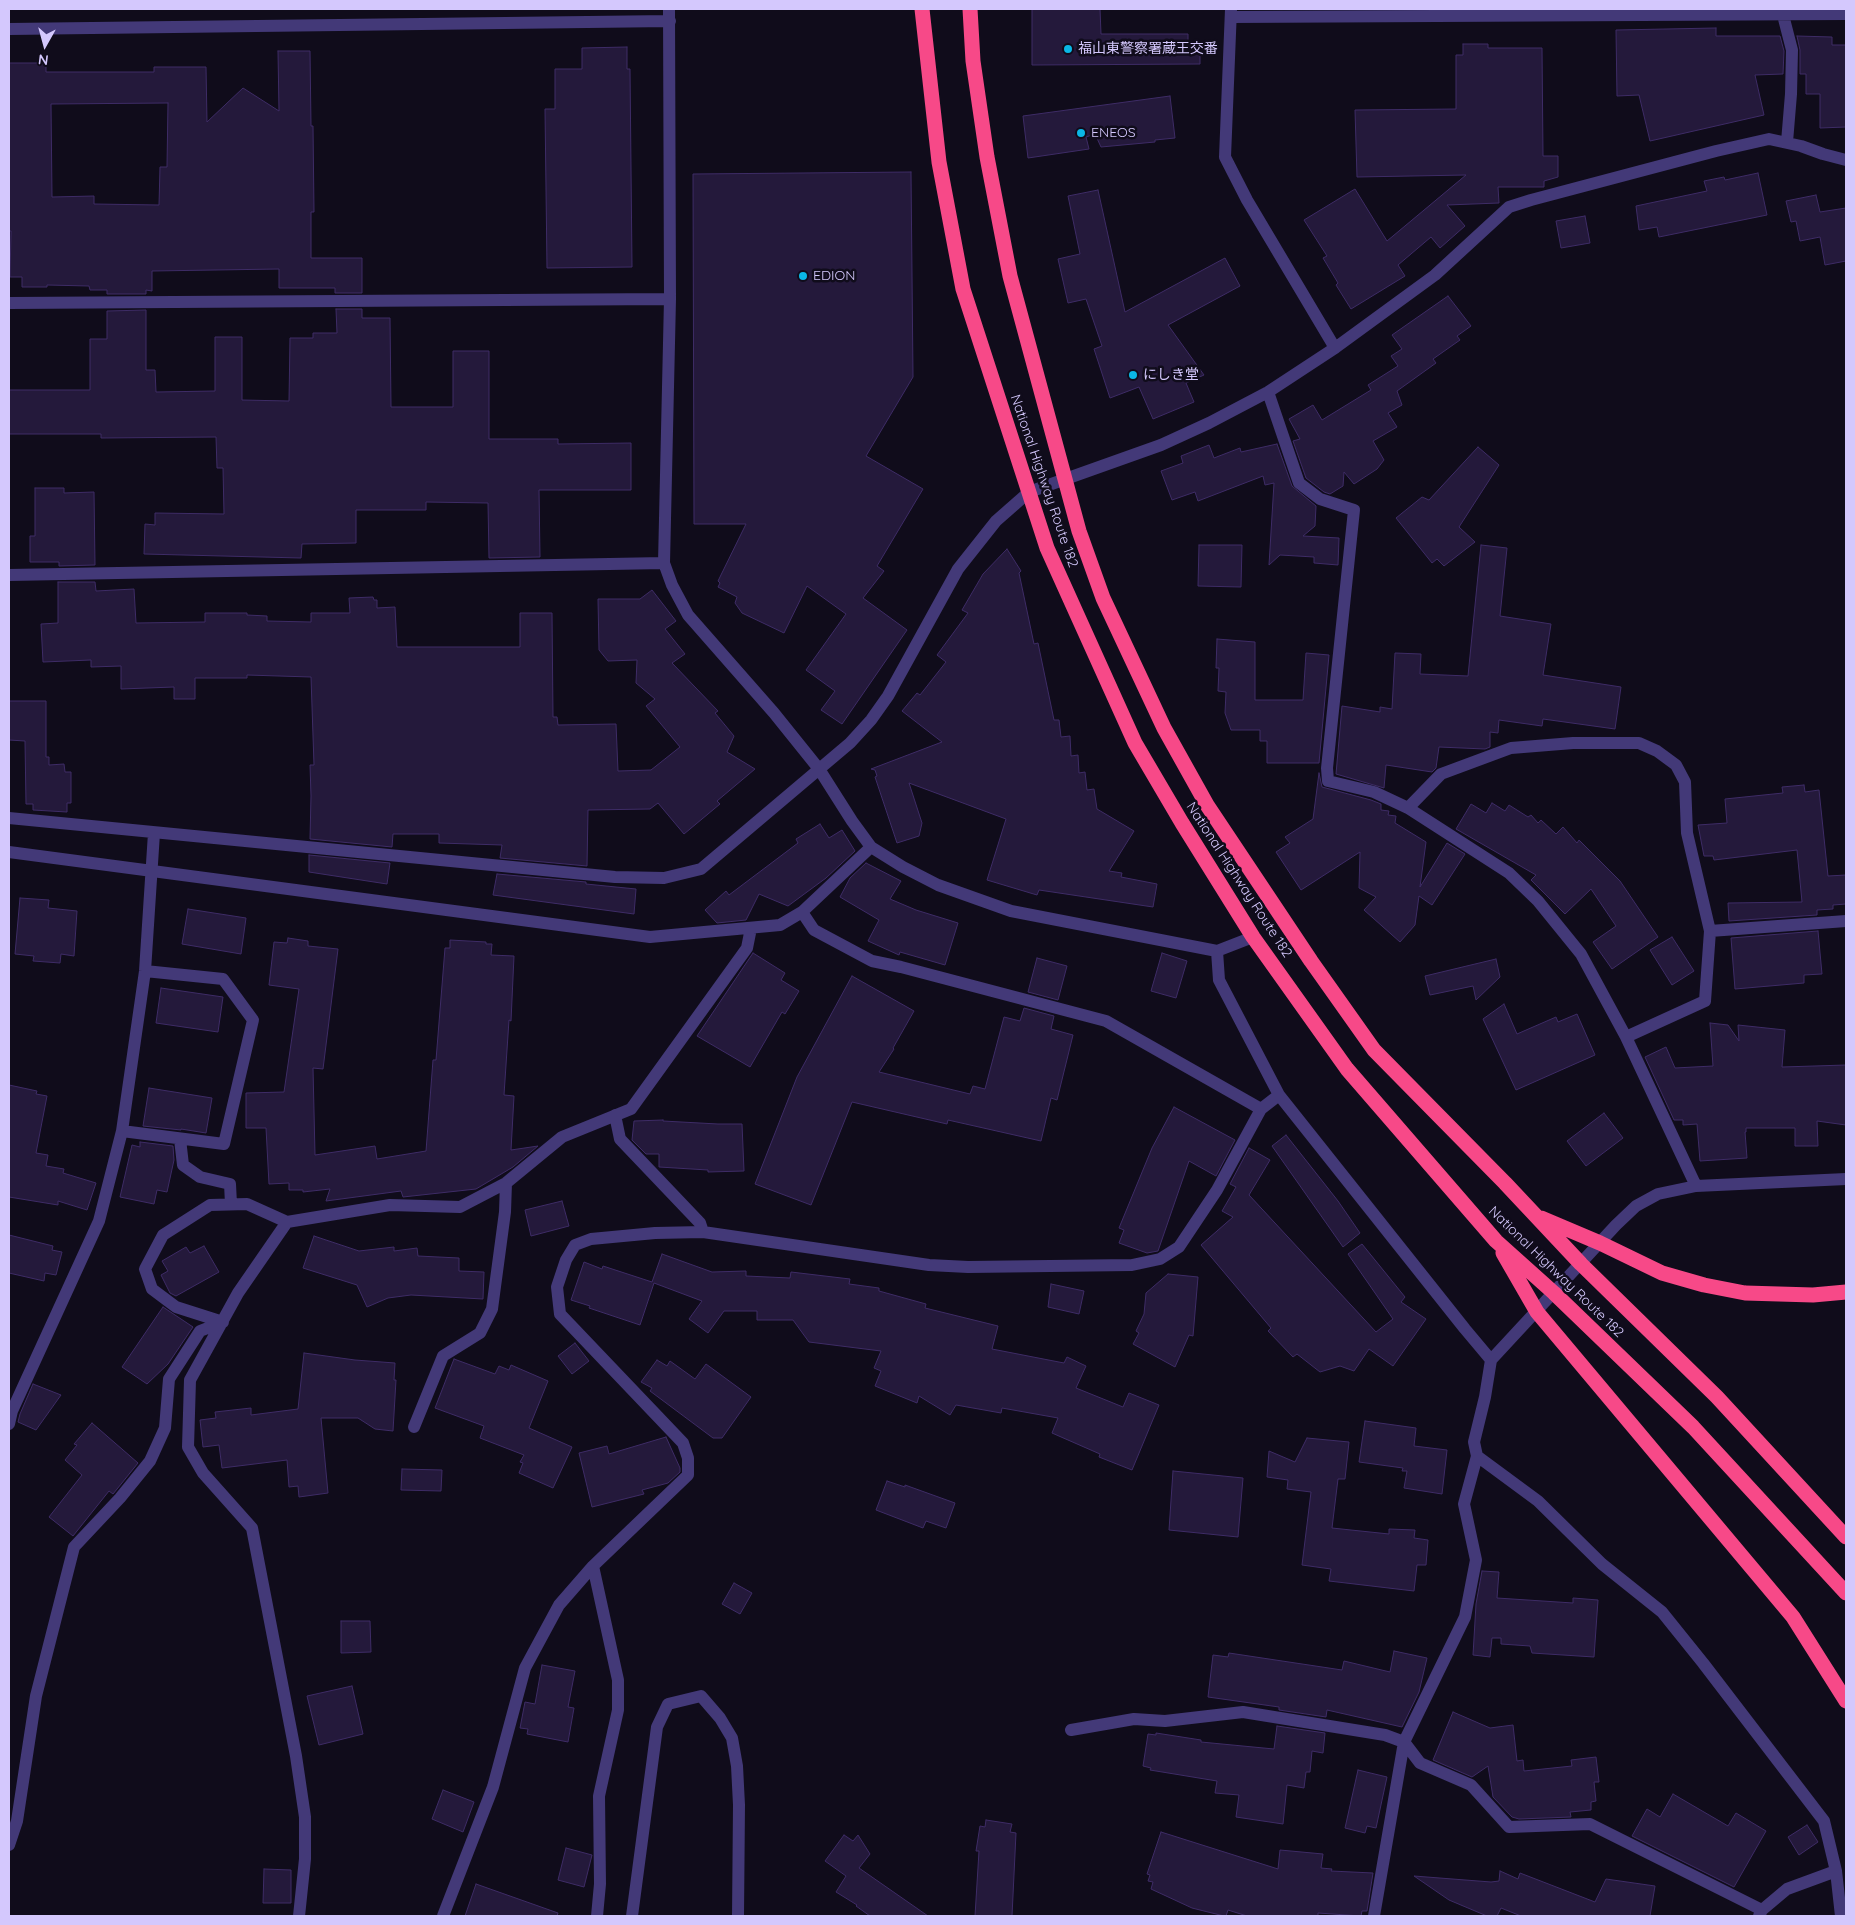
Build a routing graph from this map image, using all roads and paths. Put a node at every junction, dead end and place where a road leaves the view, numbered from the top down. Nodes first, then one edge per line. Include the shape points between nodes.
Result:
1 (922, 9) edge
2 (970, 9) edge
3 (1753, 12) edge
4 (1231, 13) edge
5 (1846, 14) edge
6 (670, 15) edge
7 (1783, 15) junction
8 (9, 29) edge
9 (1787, 142) junction
10 (1846, 160) edge
11 (670, 299) junction
12 (9, 303) edge
13 (1335, 348) junction
14 (1268, 392) junction
15 (1065, 478) junction
16 (1030, 492) junction
17 (664, 563) junction
18 (9, 575) edge
19 (819, 769) junction
20 (1408, 808) junction
21 (9, 818) edge
22 (154, 833) junction
23 (871, 847) junction
24 (9, 852) edge
25 (151, 871) junction
26 (802, 912) junction
27 (1846, 921) edge
28 (751, 928) junction
29 (1710, 931) junction
30 (1253, 937) junction
31 (1217, 951) junction
32 (145, 971) junction
33 (1626, 1037) junction
34 (1279, 1095) junction
35 (1261, 1109) junction
36 (614, 1115) junction
37 (122, 1131) junction
38 (180, 1138) junction
39 (1846, 1179) edge
40 (506, 1183) junction
41 (1696, 1186) junction
42 (231, 1204) junction
43 (1535, 1215) junction
44 (286, 1222) junction
45 (703, 1232) junction
46 (1496, 1240) junction
47 (1600, 1243) junction
48 (1581, 1264) junction
49 (1846, 1292) edge
50 (1554, 1293) junction
51 (1537, 1312) junction
52 (223, 1322) junction
53 (1491, 1360) junction
54 (9, 1424) edge
55 (414, 1427) dead end
56 (1477, 1456) junction
57 (1846, 1538) edge
58 (593, 1566) junction
59 (1846, 1593) edge
60 (1846, 1701) edge
61 (1070, 1730) dead end
62 (1404, 1742) junction
63 (9, 1846) edge
64 (1836, 1871) junction
65 (1760, 1913) edge
66 (299, 1916) edge
67 (444, 1916) edge
68 (598, 1916) edge
69 (632, 1916) edge
70 (738, 1916) edge
71 (1374, 1916) edge
72 (1841, 1916) edge

1 - 16 highway, National Highway Route 182 via 939,162 963,289
2 - 15 highway, National Highway Route 182 via 973,61 984,138 1010,276
3 - 4 street
3 - 7 street
4 - 13 street via 1226,156 1247,200
5 - 7 street
6 - 8 street
6 - 11 street
7 - 9 street via 1792,50
9 - 10 street
9 - 13 street via 1769,139 1753,142 1509,208 1435,275
11 - 12 street
11 - 17 street
13 - 14 street
14 - 15 street via 1161,445
14 - 20 street via 1299,483 1320,499 1354,510 1328,781 1374,792
15 - 16 street
15 - 43 highway, National Highway Route 182 via 1079,531 1103,598 1164,728 1207,804 1374,1050
16 - 19 street via 996,521 958,569 888,696 871,720
16 - 30 highway, National Highway Route 182 via 1047,548 1135,742
17 - 18 street
17 - 19 street via 688,615
19 - 22 street via 720,855 700,869 664,878 605,876
19 - 23 street
20 - 29 street via 1441,774 1511,748 1573,743 1639,743 1657,751 1676,766 1685,782 1687,833
20 - 33 street via 1508,873 1538,901 1580,954
21 - 22 street
22 - 25 street
23 - 26 street
23 - 31 street via 938,885 1012,911
24 - 25 street
25 - 28 street via 650,937
25 - 32 street
26 - 28 street via 780,925
26 - 35 street via 814,930 872,962 1106,1021
27 - 29 street
28 - 36 street via 747,948 643,1093 631,1109
29 - 33 street via 1705,1001
30 - 31 street
30 - 46 highway, National Highway Route 182 via 1347,1069
31 - 34 street via 1219,980
32 - 37 street
32 - 38 street via 223,979 253,1020 224,1144
33 - 41 street
34 - 35 street
34 - 53 street
35 - 45 street via 1216,1190 1179,1247 1160,1259 1132,1265 929,1265
36 - 40 street via 562,1137
36 - 45 street via 620,1139 700,1223
37 - 38 street
37 - 54 street via 99,1221 12,1411
38 - 42 street via 183,1165 200,1177 230,1184
39 - 41 street
40 - 44 street via 460,1207 390,1205
40 - 55 street via 492,1309 480,1334 444,1356
41 - 47 street via 1658,1194 1636,1206
42 - 44 street via 247,1204
42 - 52 street via 210,1205 163,1234 145,1269 152,1289 176,1307
43 - 47 highway
43 - 48 highway, National Highway Route 182
44 - 52 street via 238,1293
45 - 58 street via 592,1239 575,1245 566,1260 557,1288 560,1314 683,1443 688,1458 688,1476
46 - 50 highway, National Highway Route 182
46 - 51 highway
47 - 48 street
47 - 49 highway via 1662,1273 1704,1285 1745,1293 1812,1295
48 - 50 street
48 - 57 highway, National Highway Route 182 via 1717,1397
50 - 51 street
50 - 59 highway, National Highway Route 182 via 1693,1426
51 - 53 street
51 - 60 highway via 1794,1617
52 - 63 street via 200,1331 170,1379 165,1428 150,1461 74,1547 36,1696
52 - 66 street via 190,1380 188,1447 203,1473 252,1528 305,1818 305,1859
53 - 56 street via 1474,1442
56 - 62 street via 1464,1504 1476,1560 1465,1617
56 - 64 street via 1538,1501 1602,1564 1662,1612 1824,1821
58 - 67 street via 559,1605 525,1668 494,1786
58 - 68 street via 618,1680 618,1710 598,1796
61 - 62 street via 1134,1718 1165,1721 1244,1712 1385,1735
62 - 65 street via 1420,1763 1471,1785 1508,1827 1590,1824
62 - 71 street
64 - 65 street via 1787,1889
64 - 72 street
69 - 70 street via 657,1727 668,1704 701,1696 732,1738 737,1766

